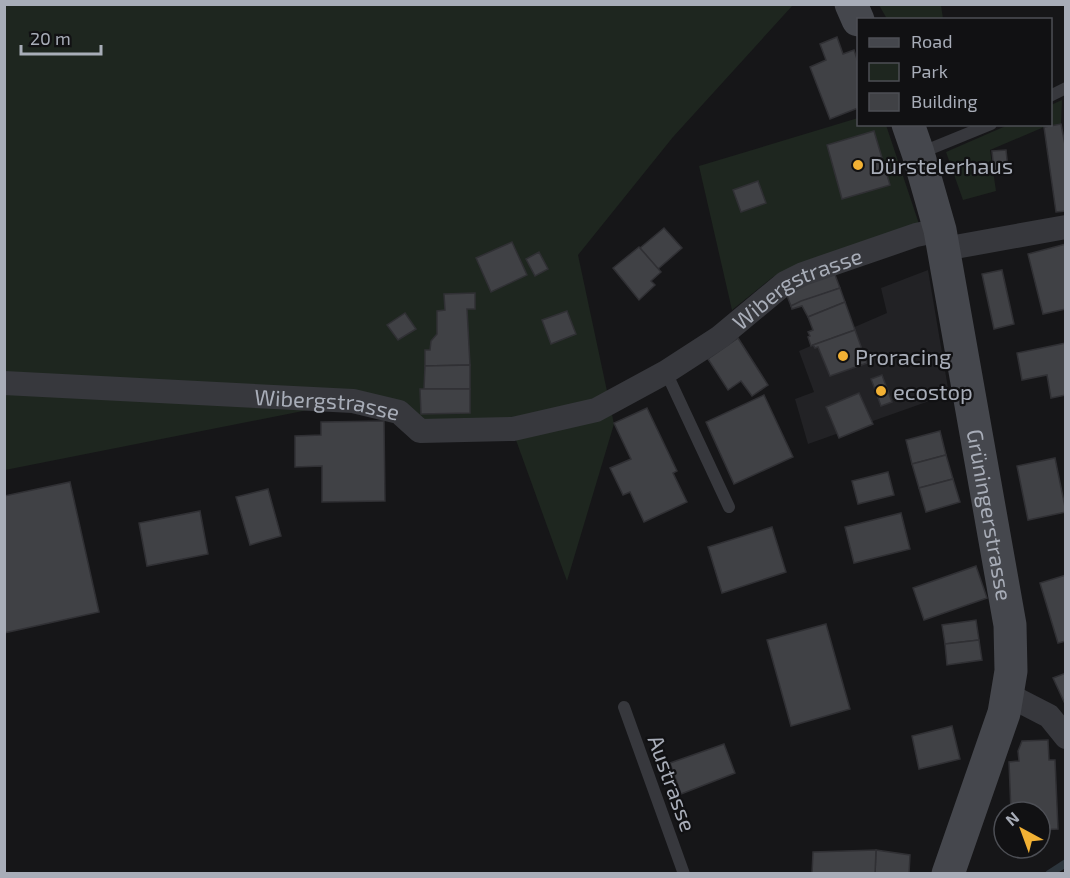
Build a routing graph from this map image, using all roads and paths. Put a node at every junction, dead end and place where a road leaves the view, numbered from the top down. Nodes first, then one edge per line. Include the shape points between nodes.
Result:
1 (851, 4) edge
2 (857, 18) edge
3 (981, 126) edge
4 (913, 139) edge
5 (1065, 227) edge
6 (942, 239) junction
7 (666, 372) junction
8 (4, 383) edge
9 (729, 507) dead end
10 (1008, 695) junction
11 (624, 707) dead end
12 (1065, 737) edge
13 (684, 873) edge
14 (948, 873) edge

1 - 2 street
3 - 4 lane, Grüningerstrasse
4 - 6 street, Grüningerstrasse
5 - 6 street, Wibergstrasse
6 - 7 street, Wibergstrasse via 916,235 794,278 720,337
6 - 10 street, Grüningerstrasse via 1010,625
7 - 8 street, Wibergstrasse via 596,410 513,429 489,430 420,431 399,412 353,401
7 - 9 lane
10 - 12 street via 1049,717
10 - 14 street, Grüningerstrasse via 999,732
11 - 13 lane, Austrasse

